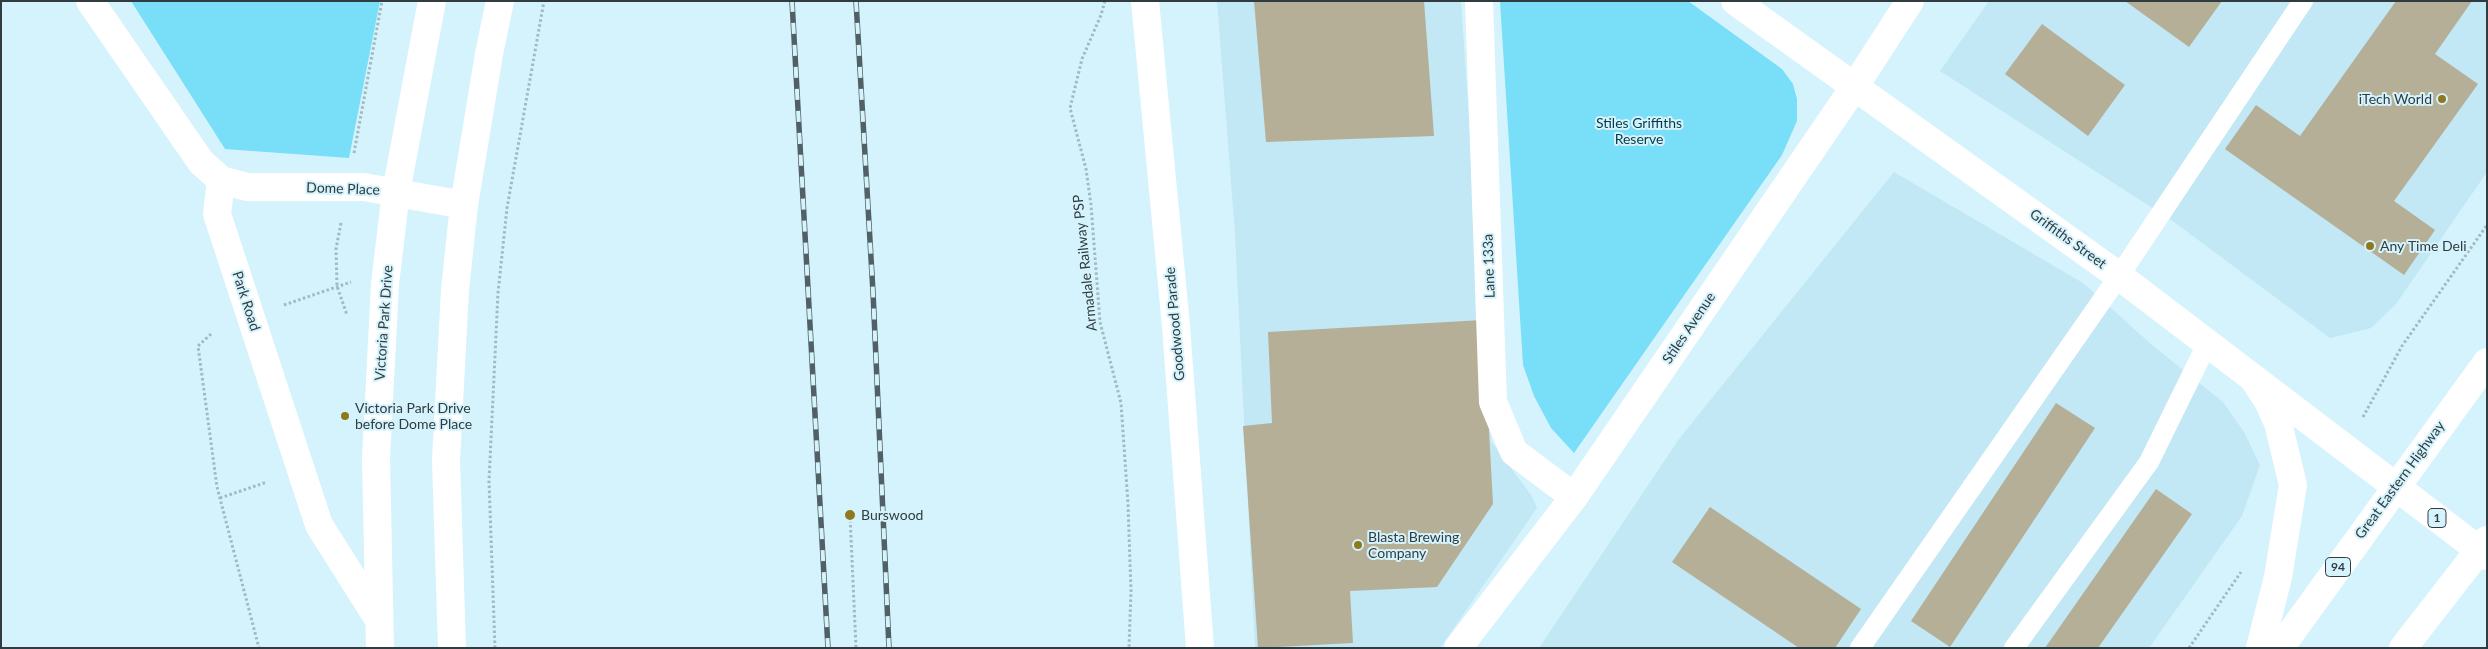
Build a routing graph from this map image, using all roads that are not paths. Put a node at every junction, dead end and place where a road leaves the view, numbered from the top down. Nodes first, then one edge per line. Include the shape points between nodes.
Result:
1 (90, 1) edge
2 (432, 1) edge
3 (500, 1) edge
4 (1144, 1) edge
5 (1479, 1) edge
6 (1735, 1) edge
7 (1910, 1) edge
8 (2302, 1) edge
9 (1855, 86) junction
10 (221, 180) junction
11 (396, 192) junction
12 (464, 205) junction
13 (2119, 276) junction
14 (2207, 344) junction
15 (2487, 362) edge
16 (2253, 378) junction
17 (2395, 486) junction
18 (1574, 497) junction
19 (2484, 549) edge
20 (379, 620) junction
21 (380, 648) edge
22 (452, 648) edge
23 (1200, 648) edge
24 (1458, 648) edge
25 (1860, 648) edge
26 (2014, 648) edge
27 (2260, 648) edge
28 (2280, 648) edge
29 (2403, 648) edge

1 - 10 main road via 201,162
2 - 11 main road, Victoria Park Drive
3 - 12 main road
4 - 23 main road, Goodwood Parade via 1176,326
5 - 18 main road, Lane 133a via 1493,402 1514,452
6 - 9 main road, Griffiths Street
7 - 9 main road, Stiles Avenue
8 - 13 lane
9 - 13 main road, Griffiths Street
9 - 18 main road, Stiles Avenue
10 - 11 main road, Dome Place via 247,187 364,187
10 - 20 main road, Park Road via 217,214 319,525
11 - 12 main road, Dome Place
11 - 20 main road, Victoria Park Drive via 385,284 376,458
12 - 22 main road via 455,290 446,460
13 - 14 main road, Griffiths Street
13 - 25 lane
14 - 16 main road, Griffiths Street
14 - 26 lane via 2149,462
15 - 17 main road, Great Eastern Highway / 94
16 - 17 main road, Griffiths Street
16 - 27 main road via 2278,423 2294,485 2278,577
17 - 19 main road, 1
17 - 28 main road, Great Eastern Highway / 94
18 - 24 main road, Stiles Avenue
19 - 29 main road
20 - 21 main road, Victoria Park Drive

